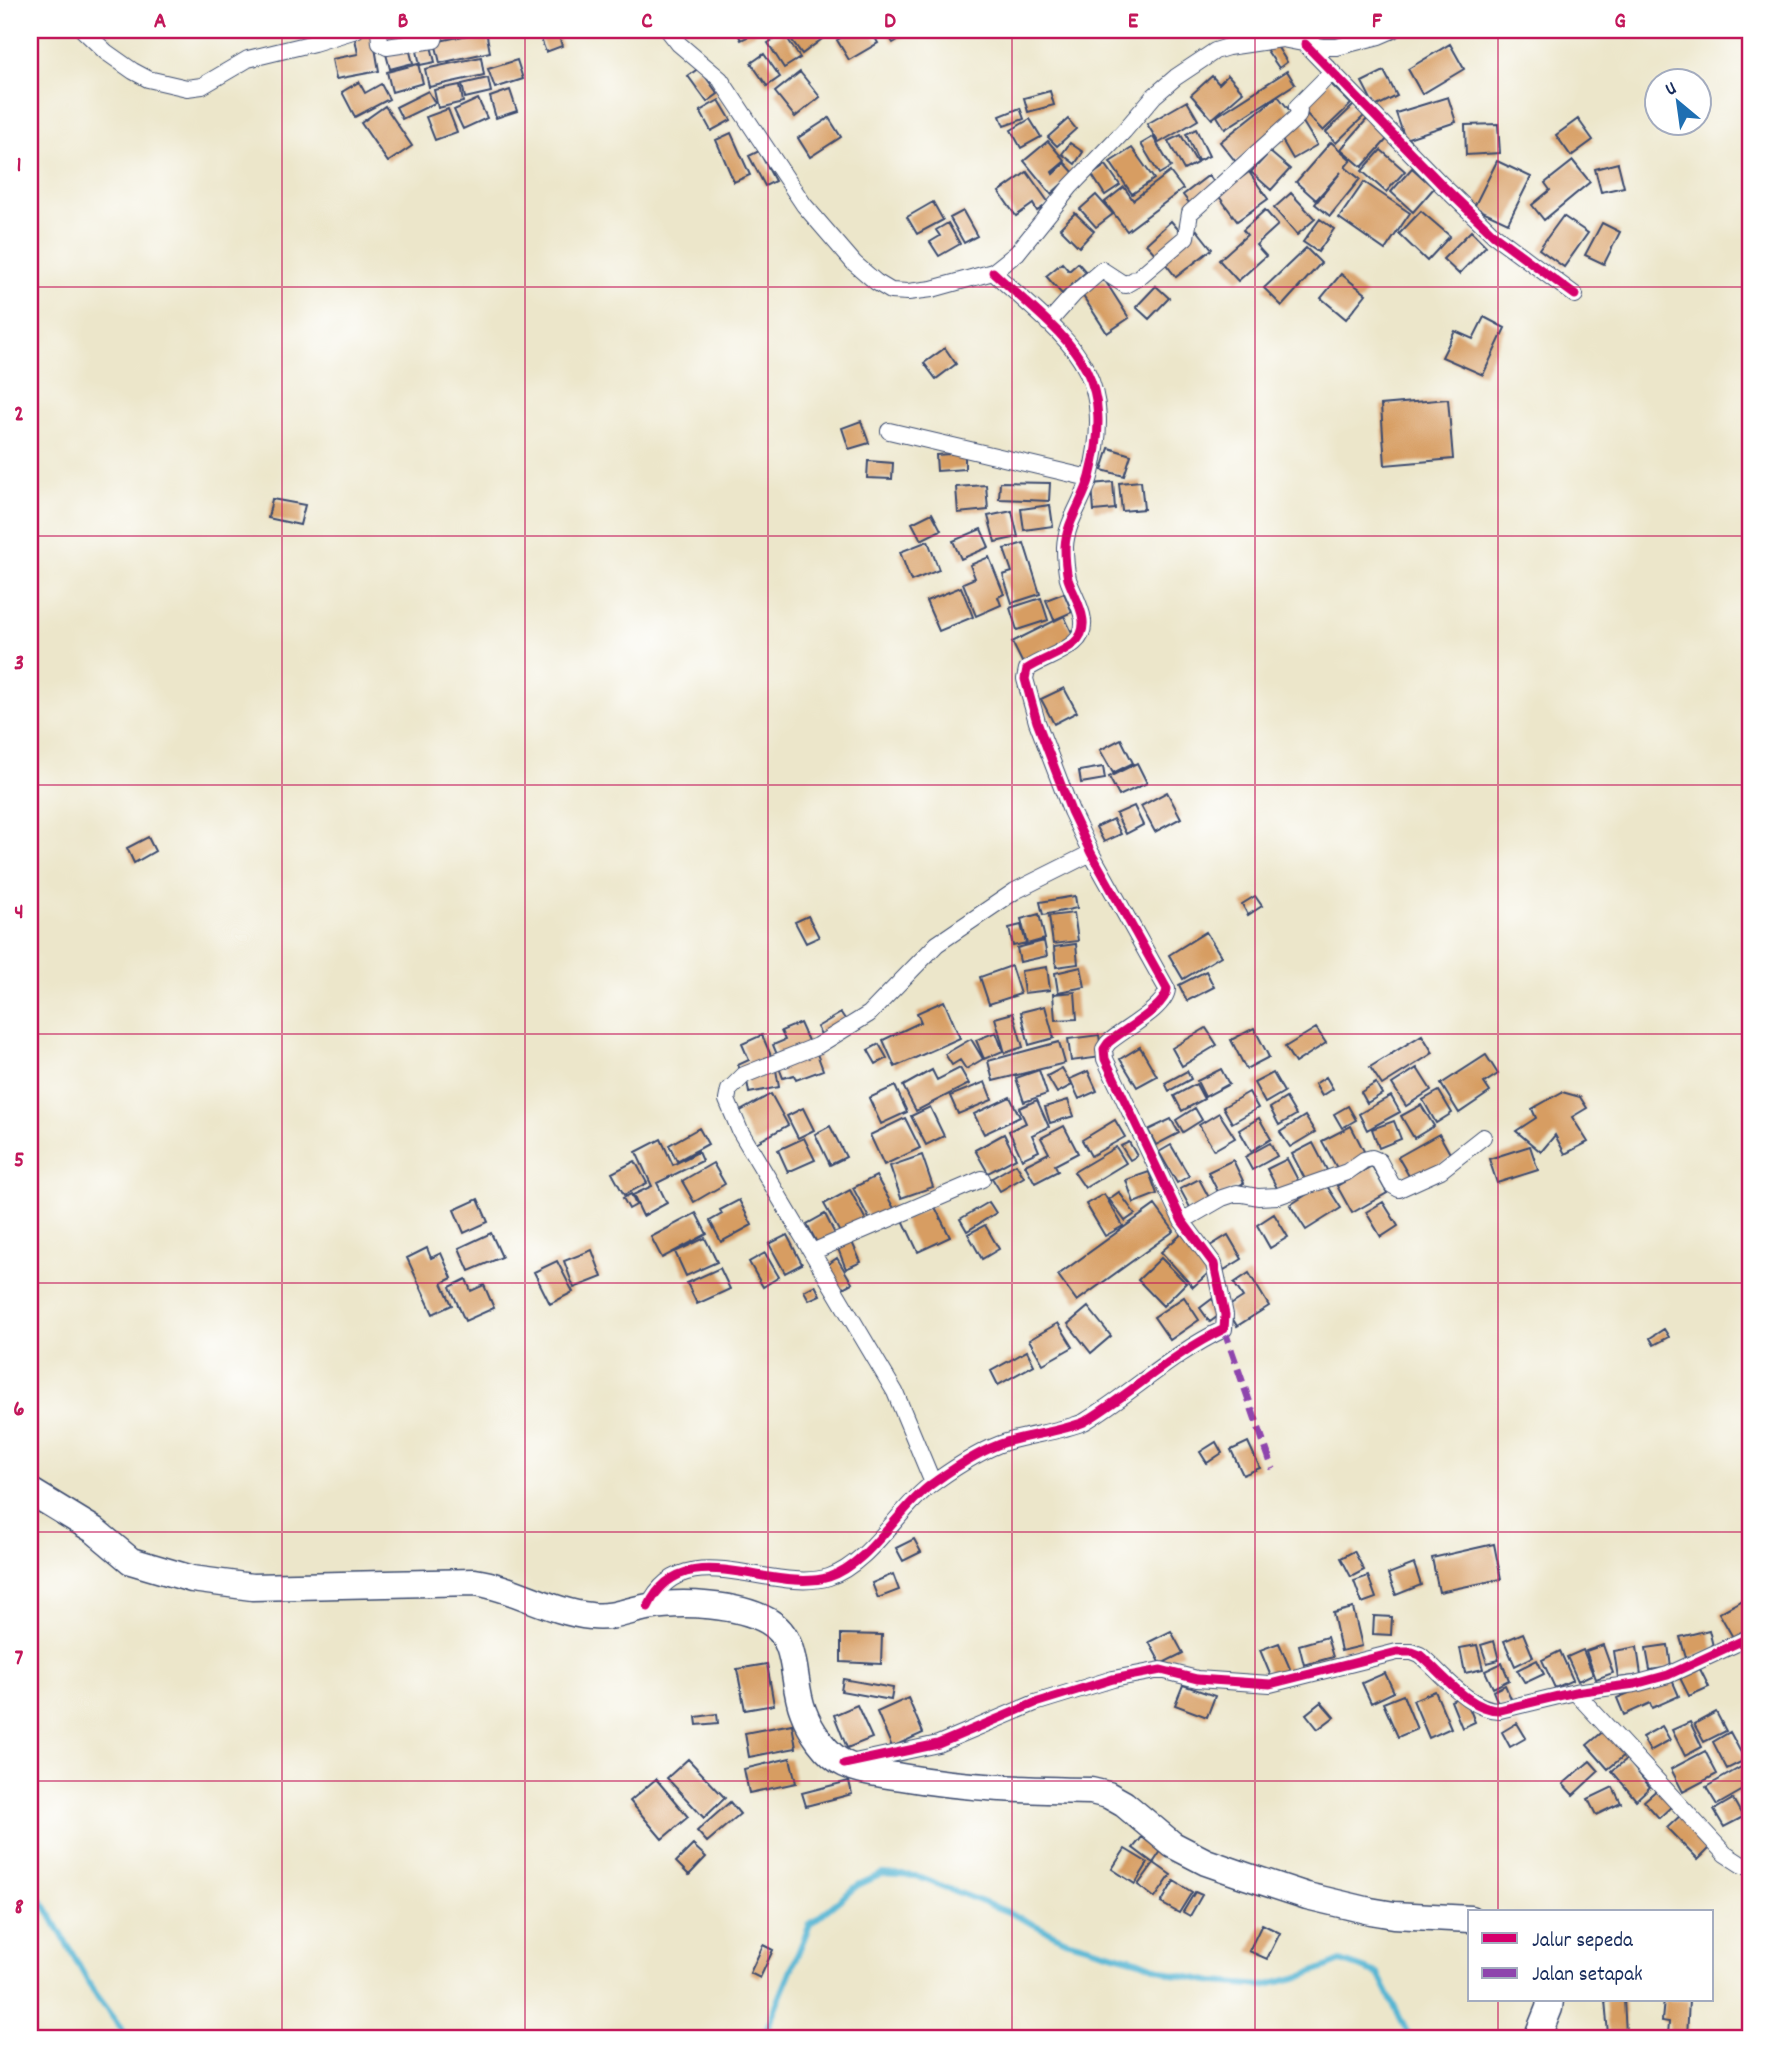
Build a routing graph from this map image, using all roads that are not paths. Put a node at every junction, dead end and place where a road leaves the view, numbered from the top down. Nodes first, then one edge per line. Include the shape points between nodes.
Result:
1 (83, 30) edge
2 (356, 30) edge
3 (379, 30) edge
4 (437, 30) edge
5 (668, 30) edge
6 (1393, 30) edge
7 (1305, 44) junction
8 (1332, 72) junction
9 (993, 272) junction
10 (1575, 295) dead end
11 (1048, 323) junction
12 (889, 430) dead end
13 (1089, 478) junction
14 (1091, 853) junction
15 (1483, 1137) dead end
16 (982, 1179) dead end
17 (1182, 1221) junction
18 (812, 1252) junction
19 (933, 1483) junction
20 (30, 1491) edge
21 (648, 1606) junction
22 (1750, 1637) edge
23 (1575, 1692) junction
24 (844, 1764) junction
25 (1750, 1865) edge
26 (1468, 1919) edge
27 (1550, 2002) edge
28 (1537, 2038) edge

1 - 2 street via 133,71 187,88 202,86 248,58
3 - 4 street via 380,43 387,47 435,40
5 - 9 street via 720,79 804,205 876,282 891,291 908,292
6 - 7 street via 1337,47
7 - 8 street
7 - 9 street via 1282,39 1228,47 1176,77 1070,187 1017,253
8 - 10 street via 1493,235
8 - 11 street via 1297,107 1298,116 1190,213 1186,237 1125,285 1102,270
9 - 11 street
11 - 13 street via 1076,351 1098,399 1097,444
12 - 13 street
13 - 14 street via 1065,548 1069,579 1083,618 1080,636 1069,647 1027,669 1025,679 1037,722
14 - 17 street via 1167,989 1158,1006 1108,1043 1104,1055
14 - 18 street via 1015,891 937,944 869,1014 817,1046 744,1075 730,1090 728,1105 740,1131
15 - 17 street via 1441,1170 1399,1189 1372,1158 1288,1194 1258,1197 1237,1193
16 - 18 street
17 - 19 street via 1214,1264 1224,1329 1084,1422 1004,1443
18 - 19 street via 895,1392
19 - 21 street via 839,1573 798,1581 696,1570 664,1583
20 - 21 main road via 94,1530 131,1560 219,1585 475,1582 592,1617 617,1616
21 - 24 main road via 730,1608 771,1622 792,1654 803,1712 830,1754
22 - 23 street via 1668,1675
23 - 24 street via 1490,1710 1471,1701 1420,1655 1404,1651 1270,1684 1197,1679 1161,1670 1035,1703 938,1744
23 - 25 street via 1725,1854
24 - 26 main road via 948,1785 1108,1795 1173,1845 1246,1876 1370,1911
27 - 28 main road

